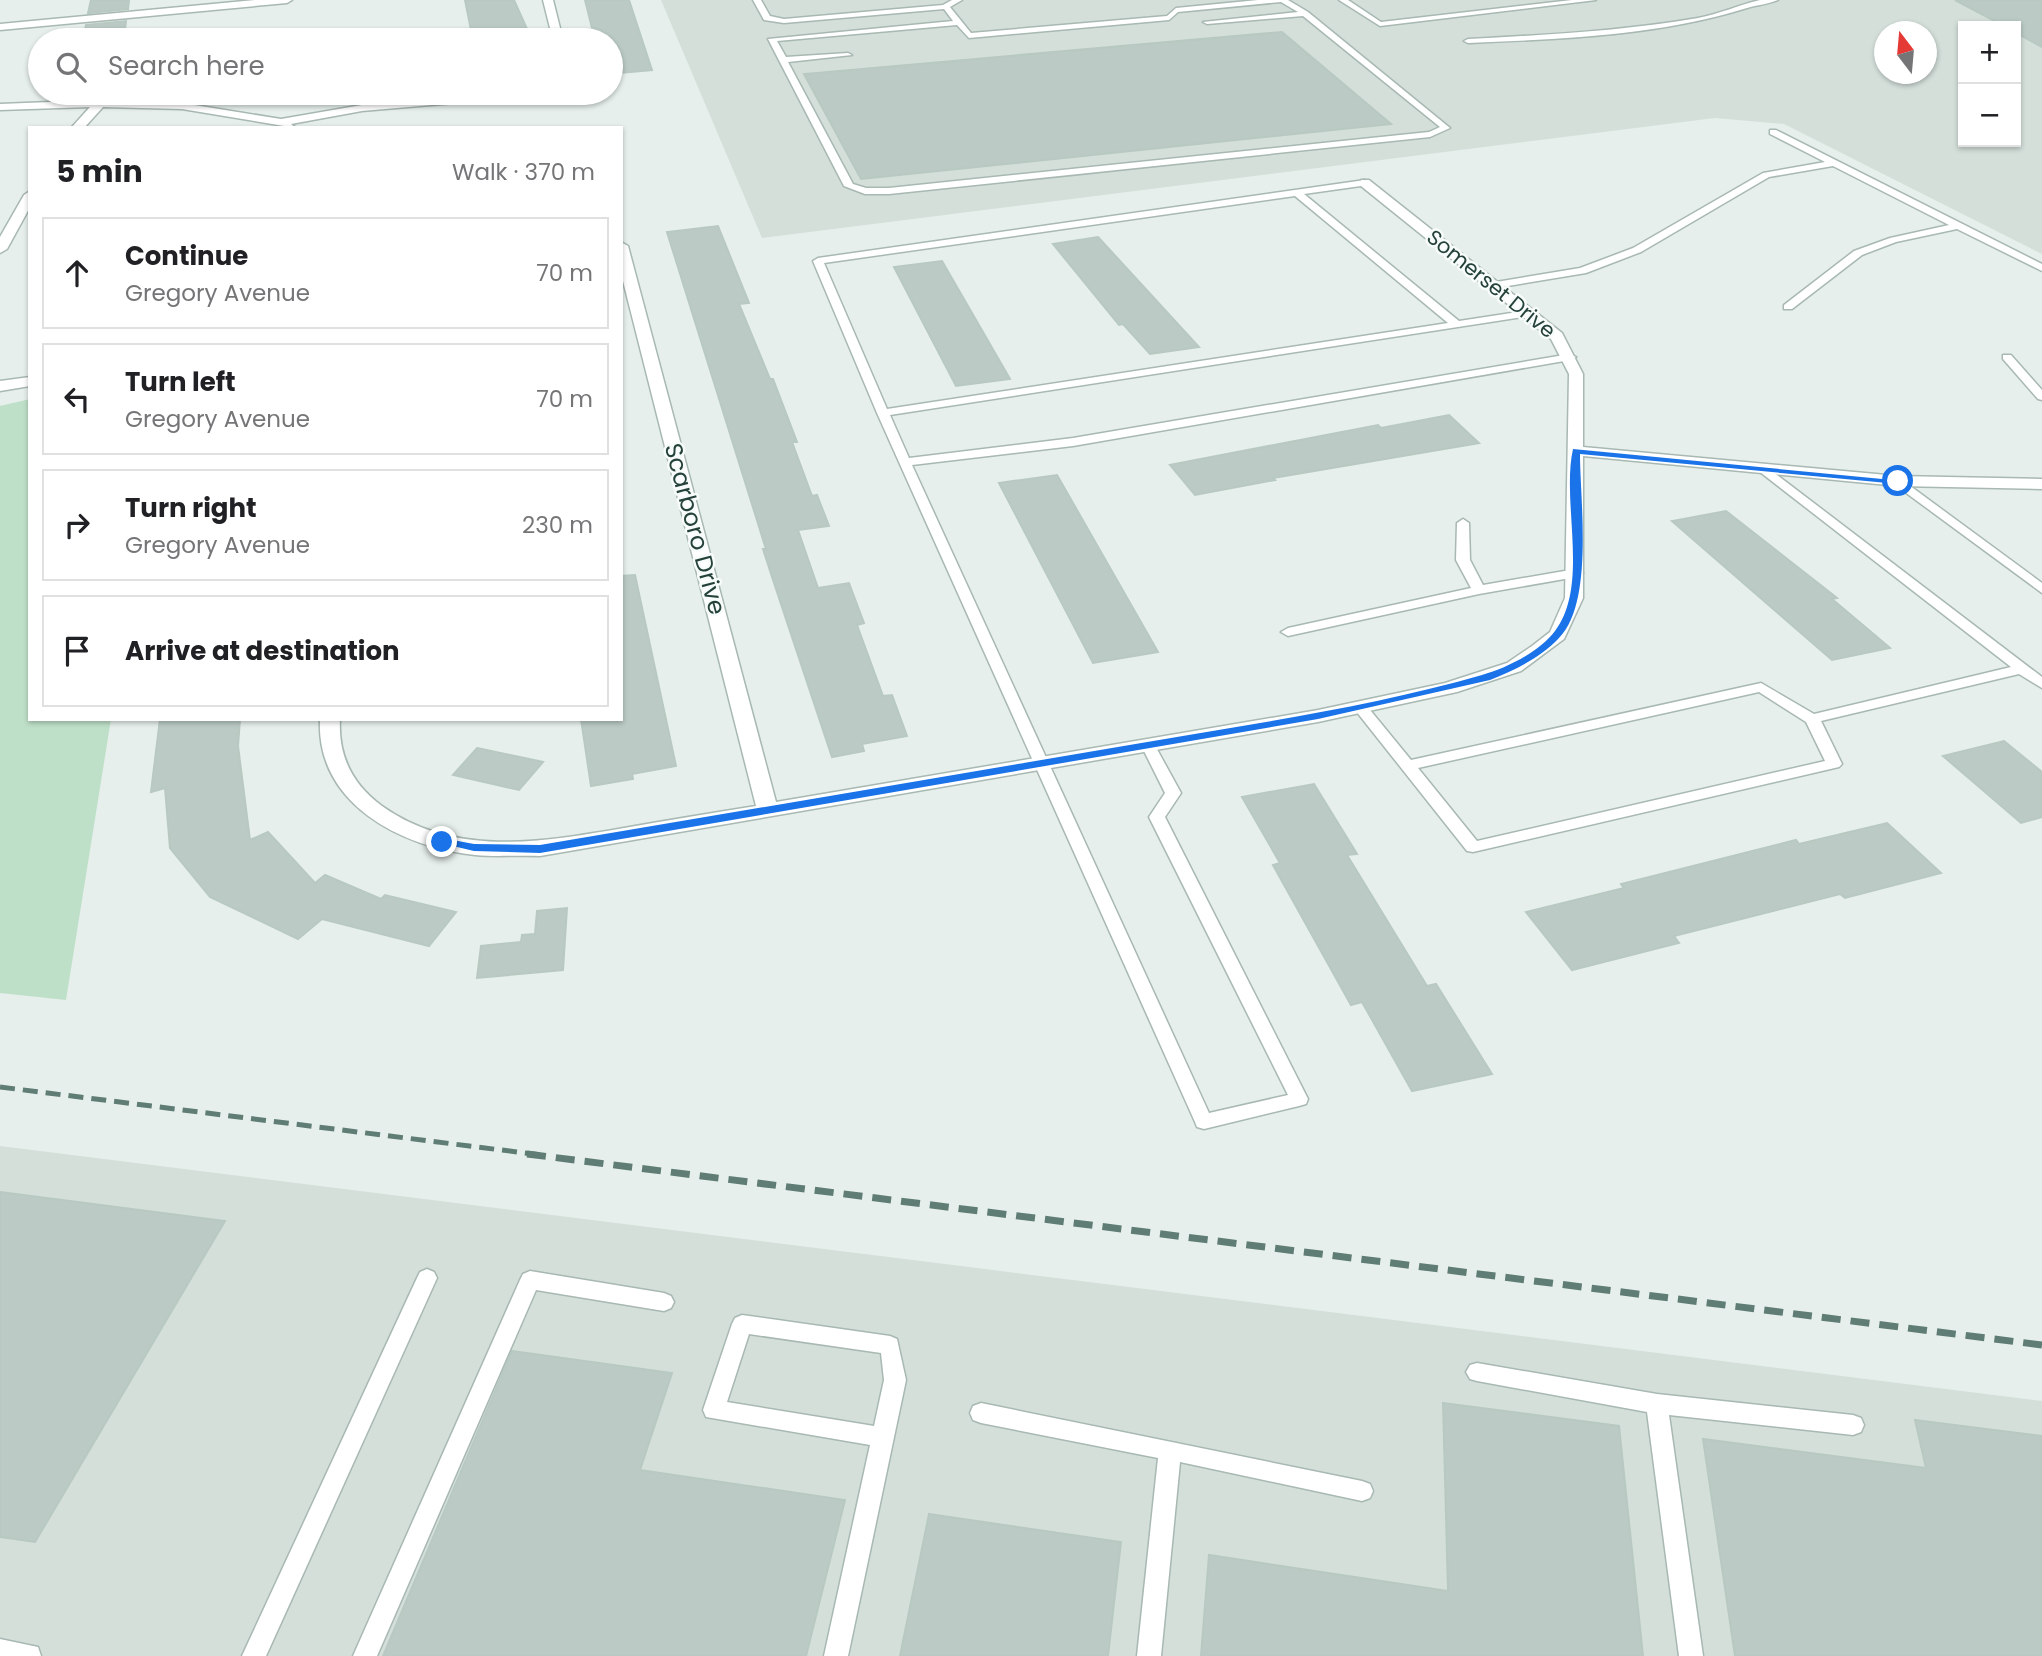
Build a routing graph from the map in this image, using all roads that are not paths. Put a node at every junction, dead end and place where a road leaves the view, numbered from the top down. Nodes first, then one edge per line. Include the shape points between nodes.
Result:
1 (287, 0) edge
2 (548, 0) edge
3 (757, 0) edge
4 (877, 0) edge
5 (930, 0) edge
6 (958, 0) edge
7 (1282, 0) edge
8 (1343, 0) edge
9 (1592, 0) edge
10 (1774, 0) edge
11 (946, 7) junction
12 (935, 8) junction
13 (886, 12) junction
14 (1305, 14) junction
15 (1207, 22) dead end
16 (958, 23) junction
17 (0, 27) edge
18 (555, 28) edge
19 (1468, 41) dead end
20 (848, 54) dead end
21 (783, 60) junction
22 (50, 105) edge
23 (98, 105) edge
24 (155, 105) edge
25 (397, 105) edge
26 (182, 106) joint
27 (0, 107) edge
28 (285, 125) edge
29 (79, 126) edge
30 (1773, 132) dead end
31 (1834, 163) junction
32 (1366, 183) joint
33 (1298, 194) junction
34 (28, 199) edge
35 (1958, 226) junction
36 (0, 249) edge
37 (623, 254) edge
38 (2042, 268) edge
39 (1496, 285) junction
40 (1788, 307) dead end
41 (1531, 313) junction
42 (1455, 324) junction
43 (1570, 357) junction
44 (2007, 357) dead end
45 (28, 381) edge
46 (0, 386) edge
47 (2042, 397) edge
48 (883, 414) junction
49 (1576, 451) junction
50 (905, 462) junction
51 (1764, 469) junction
52 (1898, 481) junction
53 (2042, 484) edge
54 (1463, 523) dead end
55 (1576, 573) junction
56 (2042, 589) edge
57 (1479, 590) junction
58 (1288, 632) dead end
59 (2022, 669) junction
60 (2042, 684) edge
61 (1361, 708) junction
62 (1812, 719) junction
63 (330, 721) edge
64 (1148, 745) junction
65 (1042, 764) junction
66 (1407, 766) junction
67 (768, 811) junction
68 (427, 1278) dead end
69 (664, 1302) dead end
70 (1477, 1373) dead end
71 (1657, 1404) junction
72 (981, 1413) dead end
73 (1853, 1425) dead end
74 (883, 1437) junction
75 (1170, 1450) junction
76 (1362, 1491) dead end
77 (0, 1651) edge
78 (29, 1656) edge
79 (254, 1656) edge
80 (365, 1656) edge
81 (836, 1656) edge
82 (1149, 1656) edge
83 (1691, 1656) edge

1 - 17 street
2 - 18 street
3 - 13 lane via 767,18 777,21
4 - 13 lane
5 - 12 lane
6 - 11 lane
7 - 14 lane
7 - 16 lane via 1176,10 1169,18 969,36
8 - 9 lane via 1380,24
10 - 19 lane via 1678,23
11 - 12 lane
11 - 16 lane
12 - 13 lane
14 - 15 lane
14 - 21 lane via 1446,128 1416,136 865,191 849,186
16 - 21 lane via 772,39
20 - 21 lane
22 - 27 street
23 - 29 street
24 - 26 street
25 - 28 street
26 - 28 street
30 - 31 lane
31 - 35 lane
31 - 39 lane via 1766,176 1637,250 1582,271
32 - 33 lane
32 - 39 street, Somerset Drive
33 - 42 lane
33 - 48 lane via 818,261
34 - 36 street
35 - 38 lane
35 - 40 lane via 1858,253
37 - 67 street, Scarboro Drive
39 - 41 street, Somerset Drive
41 - 42 lane
41 - 43 street, Somerset Drive via 1557,336
42 - 48 lane
43 - 49 street, Somerset Drive via 1576,374
43 - 50 lane via 1073,442
44 - 47 lane
45 - 46 street
48 - 50 lane
49 - 51 street
49 - 55 street, Somerset Drive
50 - 65 lane
51 - 52 street
51 - 59 lane
52 - 53 street
52 - 56 lane
54 - 57 lane via 1462,560
55 - 57 lane
55 - 61 street, Somerset Drive via 1574,598 1557,635 1514,667 1450,688
57 - 58 lane
59 - 60 lane
59 - 62 lane
61 - 64 street, Somerset Drive
61 - 66 lane
62 - 66 lane via 1761,687
62 - 66 lane via 1834,764 1473,846
63 - 67 street, Somerset Drive via 330,746 345,781 362,802 407,829 442,842 474,848 540,849
64 - 65 street, Somerset Drive
64 - 65 lane via 1173,793 1157,817 1299,1099 1204,1122
65 - 67 street, Somerset Drive
68 - 79 lane
69 - 80 lane via 530,1280
70 - 71 lane
71 - 73 lane
71 - 83 lane
72 - 75 lane
74 - 74 lane via 895,1380 890,1345 742,1324 713,1410
74 - 81 lane
75 - 76 lane
75 - 82 lane
77 - 78 lane

